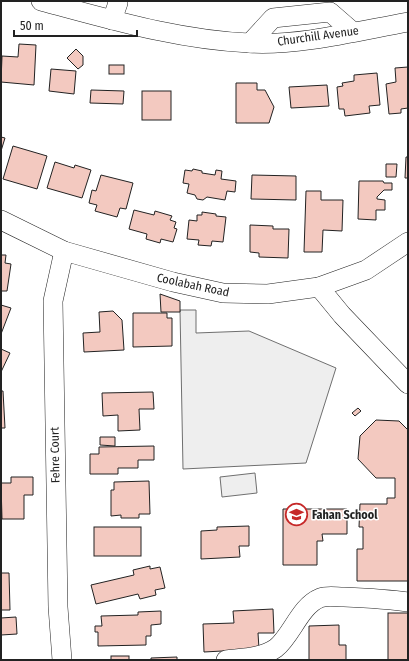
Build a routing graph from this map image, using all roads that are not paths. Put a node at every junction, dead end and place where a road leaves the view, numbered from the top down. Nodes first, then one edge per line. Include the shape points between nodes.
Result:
1 (40, 1) edge
2 (117, 1) edge
3 (112, 20) junction
4 (408, 22) edge
5 (352, 32) junction
6 (250, 44) junction
7 (1, 220) edge
8 (408, 242) edge
9 (64, 251) junction
10 (319, 287) junction
11 (408, 384) edge
12 (408, 602) edge
13 (62, 660) edge
14 (226, 660) edge

1 - 3 street, Churchill Avenue
2 - 3 street
3 - 6 street, Churchill Avenue via 198,39
4 - 5 street, Churchill Avenue
5 - 6 street, Churchill Avenue via 300,41
5 - 6 street via 330,12 273,18
7 - 9 street, Coolabah Road
8 - 10 street, Coolabah Road via 366,270
9 - 10 street, Coolabah Road via 173,282 223,293 268,294
9 - 13 street, Fehre Court via 53,301 58,607
10 - 11 street
12 - 14 street via 325,596 314,601 275,648 262,655

